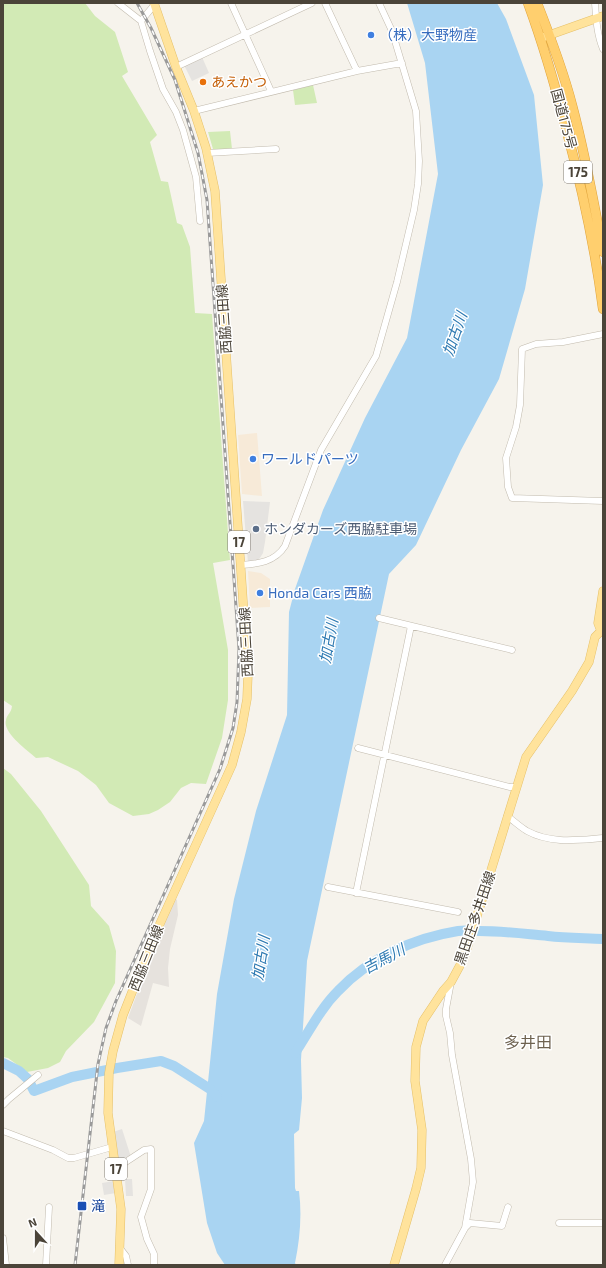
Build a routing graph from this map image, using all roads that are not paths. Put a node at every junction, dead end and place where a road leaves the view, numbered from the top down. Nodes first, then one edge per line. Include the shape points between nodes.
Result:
1 (118, 3) edge
2 (230, 3) edge
3 (312, 3) edge
4 (325, 3) edge
5 (379, 3) edge
6 (528, 3) edge
7 (537, 3) edge
8 (595, 3) edge
9 (154, 4) edge
10 (600, 17) edge
11 (141, 21) junction
12 (245, 34) junction
13 (545, 36) junction
14 (603, 50) edge
15 (402, 63) junction
16 (176, 67) junction
17 (356, 71) junction
18 (271, 91) junction
19 (194, 111) junction
20 (276, 149) dead end
21 (207, 153) junction
22 (200, 221) dead end
23 (603, 252) edge
24 (603, 309) edge
25 (603, 334) edge
26 (603, 501) edge
27 (240, 565) junction
28 (603, 591) edge
29 (379, 618) dead end
30 (411, 626) junction
31 (602, 630) edge
32 (512, 650) dead end
33 (358, 748) dead end
34 (384, 755) junction
35 (516, 787) junction
36 (507, 816) junction
37 (603, 838) edge
38 (328, 887) dead end
39 (356, 893) junction
40 (458, 912) dead end
41 (451, 982) junction
42 (38, 1075) dead end
43 (3, 1105) edge
44 (3, 1131) edge
45 (112, 1147) junction
46 (116, 1169) junction
47 (50, 1207) dead end
48 (508, 1207) dead end
49 (559, 1223) dead end
50 (603, 1223) edge
51 (465, 1228) junction
52 (3, 1238) edge
53 (119, 1247) junction
54 (6, 1265) edge
55 (46, 1265) edge
56 (118, 1265) edge
57 (128, 1265) edge
58 (154, 1265) edge
59 (394, 1265) edge
60 (445, 1265) edge

1 - 11 street
2 - 12 street
3 - 12 street
4 - 17 street
5 - 15 street via 392,30
6 - 13 highway, 国道175号 / 175
7 - 13 highway, 国道175号 / 175
8 - 10 street
9 - 11 street
9 - 16 main road, 西脇三田線 / 17
10 - 13 main road
10 - 14 street via 600,43
11 - 22 street via 163,89 176,112 188,145 196,177
12 - 16 street
12 - 18 street
13 - 23 highway, 国道175号 / 175 via 572,104
13 - 24 highway, 国道175号 / 175 via 552,75 596,253
15 - 17 street
15 - 27 street via 416,111 418,184 397,282 376,356 321,450 285,546 270,561
16 - 19 main road, 西脇三田線 / 17
17 - 18 street
18 - 19 street
19 - 21 main road, 西脇三田線 / 17
20 - 21 street
21 - 27 main road, 西脇三田線 / 17 via 214,191
25 - 26 street via 563,342 536,344 522,349 520,405 506,458 508,487 512,498
27 - 45 main road, 西脇三田線 / 17 via 248,674 247,699 241,732 232,765 171,897 117,1034 110,1069 108,1113
28 - 31 main road, 黒田庄多井田線 via 598,624
29 - 30 street
30 - 32 street
30 - 34 street
31 - 35 main road, 黒田庄多井田線 via 595,637 589,662 526,757
33 - 34 street
34 - 35 street
34 - 39 street
35 - 36 main road, 黒田庄多井田線
36 - 37 street via 528,831 544,838 566,841
36 - 41 main road, 黒田庄多井田線 via 464,958
38 - 39 street
39 - 40 street
41 - 51 street via 446,1016 473,1182
41 - 59 main road, 黒田庄多井田線 via 423,1021 416,1047 415,1081 422,1130 421,1168
42 - 43 street
44 - 45 street via 68,1158
45 - 46 main road, 西脇三田線 / 17
46 - 53 main road, 西脇三田線 / 17 via 121,1208
46 - 58 street via 144,1150 151,1149 151,1189 141,1217 154,1254
47 - 55 street
48 - 51 street via 502,1226 470,1223
49 - 50 street
51 - 60 street
52 - 54 street
53 - 56 main road, 西脇三田線 / 17
53 - 57 street via 126,1256

